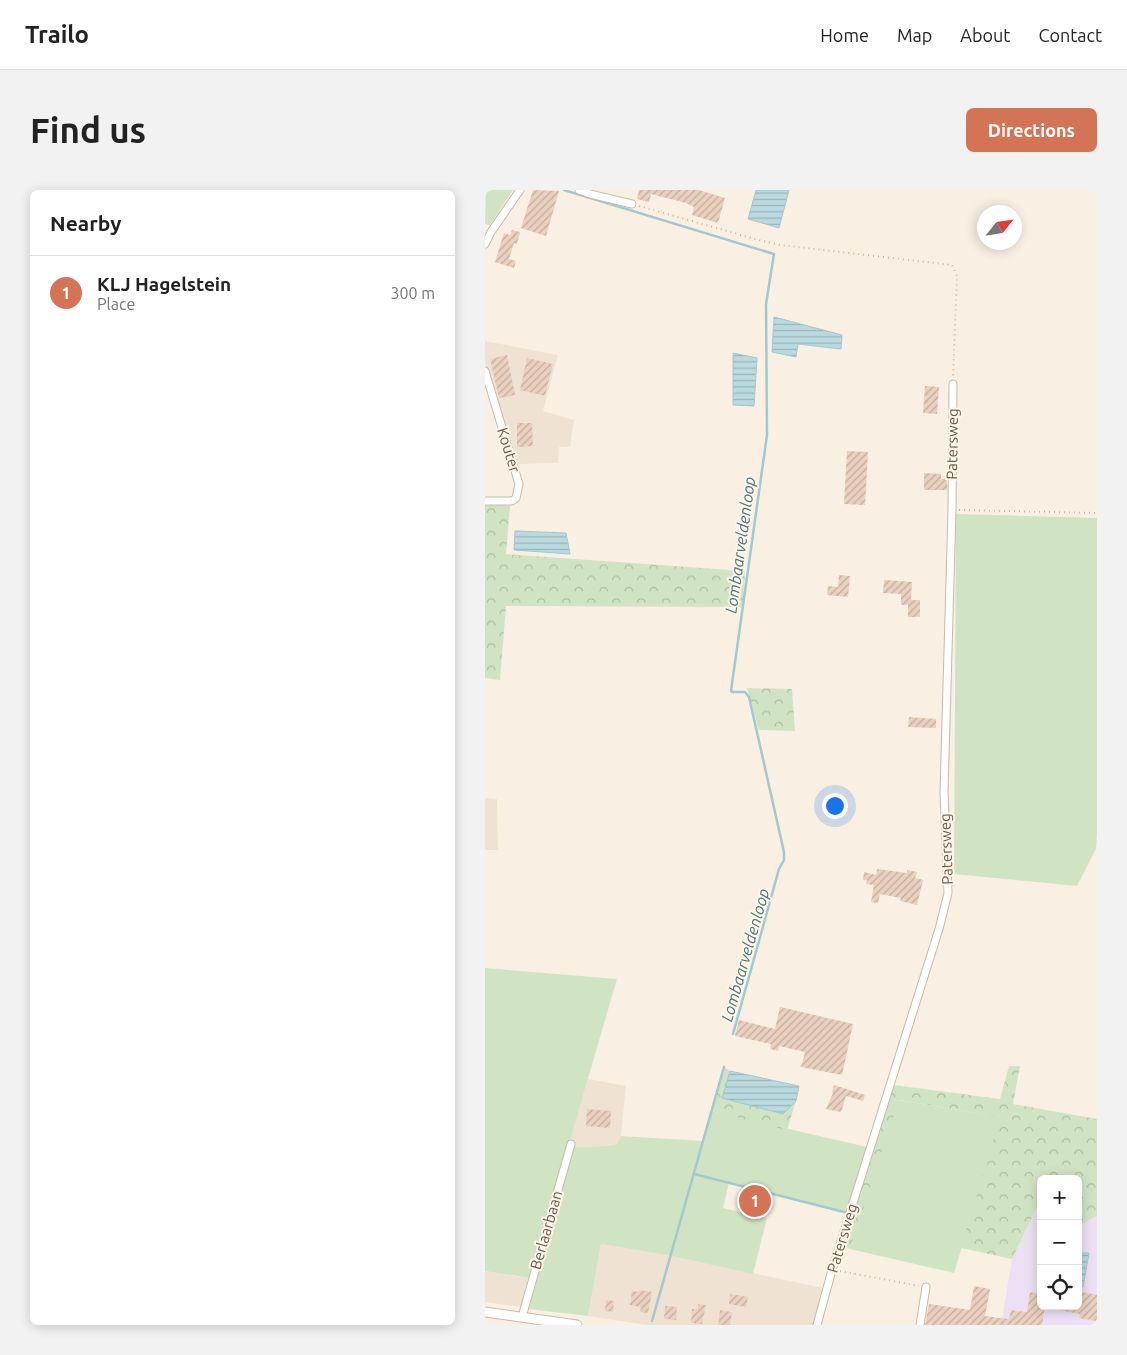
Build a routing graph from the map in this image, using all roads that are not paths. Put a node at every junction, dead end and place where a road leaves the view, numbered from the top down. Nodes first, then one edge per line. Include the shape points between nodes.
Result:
1 (520, 190) edge
2 (579, 190) edge
3 (632, 204) road end
4 (485, 244) edge
5 (485, 371) edge
6 (953, 384) road end
7 (485, 501) edge
8 (571, 1144) dead end
9 (927, 1288) road end
10 (485, 1312) edge
11 (522, 1317) junction
12 (577, 1325) edge
13 (817, 1325) edge
14 (921, 1325) edge

1 - 4 street
2 - 3 street
5 - 7 street, Kouter via 519,484 516,498 512,501
6 - 13 street, Patersweg via 944,792 948,893
8 - 11 street, Berlaarbaan
9 - 14 street
10 - 11 street
11 - 12 street

